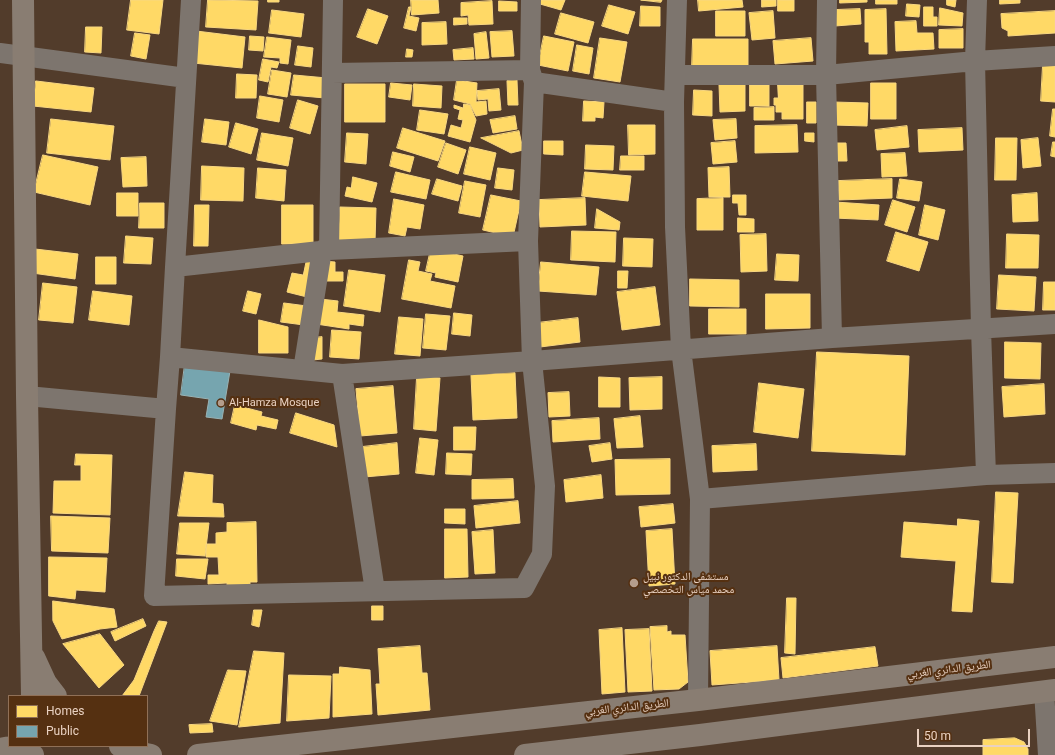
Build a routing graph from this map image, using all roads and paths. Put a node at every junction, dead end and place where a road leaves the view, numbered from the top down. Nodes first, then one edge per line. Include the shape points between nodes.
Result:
1 (23, 0) edge
2 (191, 0) edge
3 (333, 0) edge
4 (532, 0) edge
5 (677, 0) edge
6 (827, 0) edge
7 (977, 0) edge
8 (0, 53) edge
9 (1055, 56) edge
10 (23, 57) junction
11 (975, 61) junction
12 (332, 73) junction
13 (675, 75) junction
14 (826, 75) junction
15 (532, 76) junction
16 (186, 78) junction
17 (674, 102) junction
18 (528, 241) junction
19 (326, 250) junction
20 (175, 266) junction
21 (1055, 324) edge
22 (981, 329) junction
23 (832, 338) junction
24 (681, 349) junction
25 (170, 357) junction
26 (532, 361) junction
27 (303, 370) junction
28 (342, 374) junction
29 (27, 396) junction
30 (166, 409) junction
31 (1055, 473) edge
32 (986, 475) junction
33 (700, 499) junction
34 (375, 591) junction
35 (31, 649) junction
36 (1055, 657) edge
37 (1049, 691) edge
38 (32, 695) edge
39 (55, 695) edge
40 (698, 700) junction
41 (700, 735) junction
42 (122, 747) edge
43 (0, 748) edge
44 (33, 755) edge
45 (151, 755) edge
46 (198, 755) edge
47 (525, 755) edge
48 (1048, 755) edge

1 - 10 main road
2 - 16 street
3 - 12 street
4 - 15 street
5 - 13 street
6 - 14 street
7 - 11 street
8 - 10 street
9 - 11 street
10 - 16 street
10 - 29 main road
11 - 14 street
11 - 22 street
12 - 15 street
12 - 19 street
13 - 14 street
13 - 17 street
14 - 23 street
15 - 17 street
15 - 18 street
16 - 20 street
17 - 24 street via 675,227
18 - 19 street
18 - 26 street
19 - 20 street
19 - 27 street
20 - 25 street
21 - 22 street
22 - 23 street
22 - 32 street
23 - 24 street
24 - 26 street
24 - 33 street
25 - 27 street
25 - 30 street
26 - 28 street
26 - 34 street via 545,486 542,554 524,588
27 - 28 street
28 - 34 street
29 - 30 street
29 - 35 main road
30 - 34 street via 154,596
31 - 32 street
32 - 33 street
33 - 40 street
35 - 38 main road
35 - 39 main road via 46,683
36 - 40 main road, الطريق الدائري الغربي
37 - 41 main road
37 - 48 street
40 - 41 main road
40 - 46 main road, الطريق الدائري الغربي
41 - 47 main road
42 - 45 main road
43 - 44 main road via 20,749

